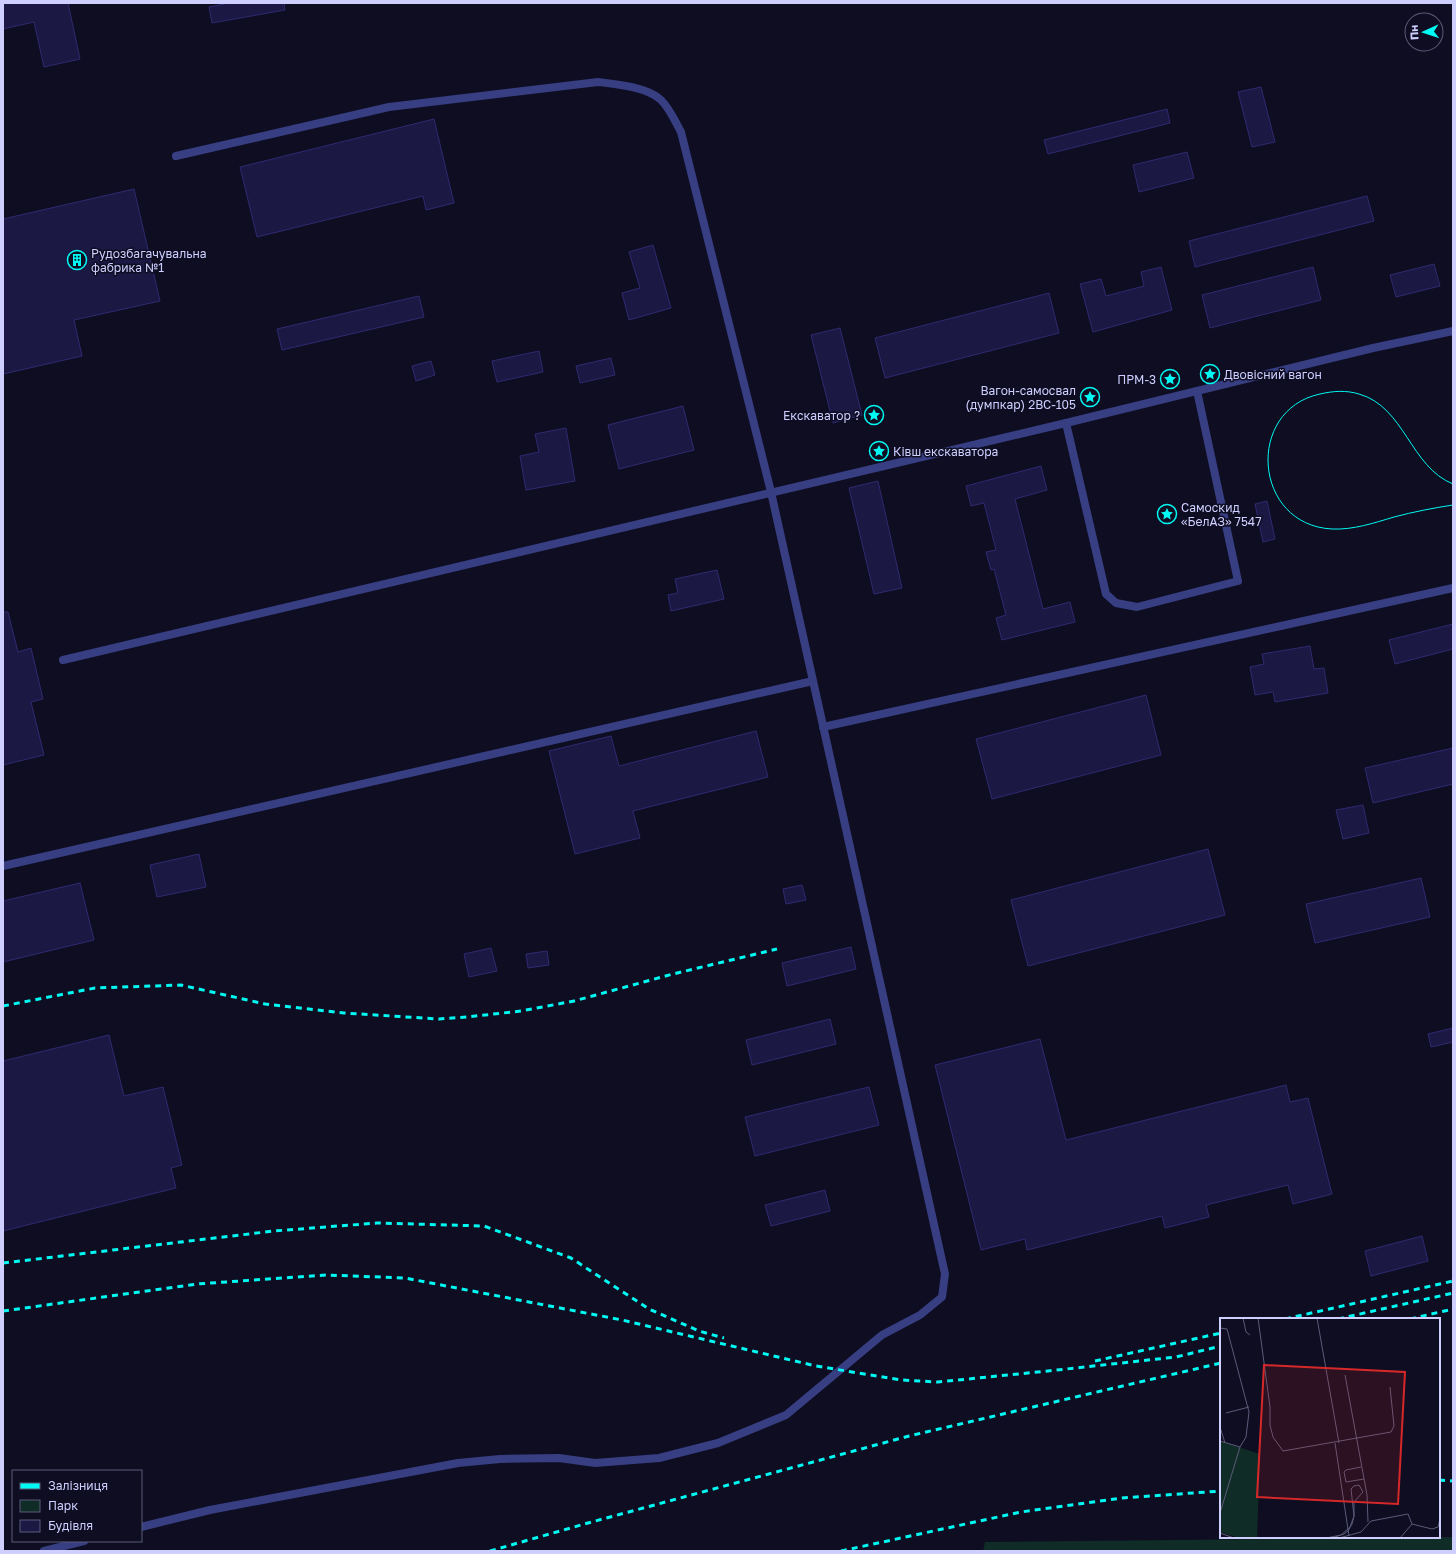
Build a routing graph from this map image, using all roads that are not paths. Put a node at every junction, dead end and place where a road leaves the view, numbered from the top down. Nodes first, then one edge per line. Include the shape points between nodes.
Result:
1 (176, 156) dead end
2 (1453, 331) edge
3 (1197, 391) junction
4 (1066, 423) junction
5 (771, 492) junction
6 (1453, 588) edge
7 (62, 660) dead end
8 (813, 681) junction
9 (823, 728) junction
10 (3, 866) edge
11 (142, 1527) edge
12 (80, 1542) edge
13 (44, 1551) edge

1 - 5 lane via 389,107 598,82 628,86 660,99 681,132
2 - 3 lane
3 - 4 lane
3 - 4 lane via 1238,581 1137,607 1116,603 1106,594
4 - 5 lane
5 - 7 lane
5 - 8 lane
6 - 9 lane
8 - 9 lane
8 - 10 lane
9 - 11 lane via 945,1274 942,1297 920,1315 882,1335 786,1415 718,1443 659,1458 635,1460 595,1463 551,1458 458,1463 210,1510
12 - 13 lane

